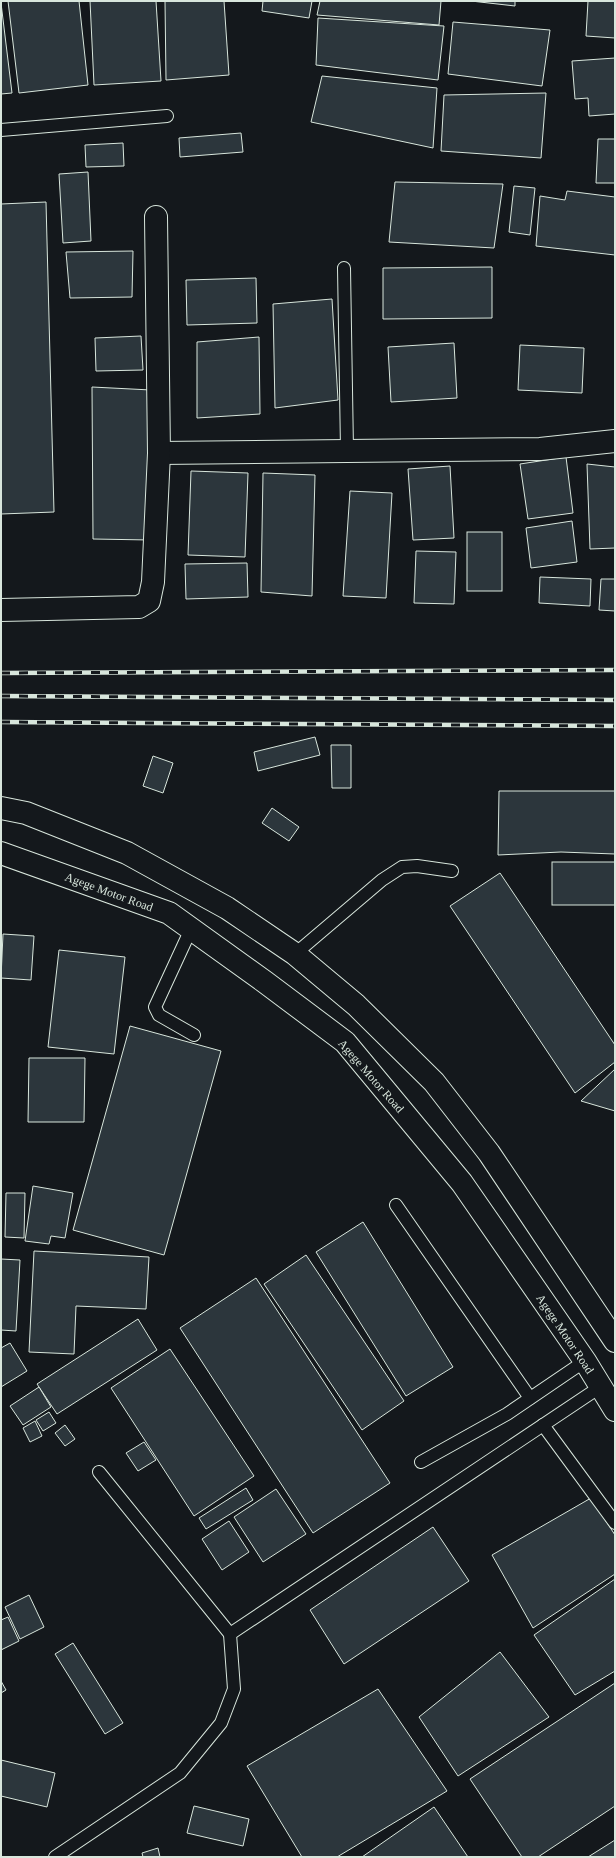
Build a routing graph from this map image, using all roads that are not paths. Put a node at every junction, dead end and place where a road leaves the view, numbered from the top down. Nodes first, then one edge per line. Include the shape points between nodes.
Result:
1 (167, 116) dead end
2 (1, 130) edge
3 (156, 217) dead end
4 (344, 268) dead end
5 (615, 441) edge
6 (347, 450) junction
7 (159, 453) junction
8 (1, 610) edge
9 (1, 808) edge
10 (1, 853) edge
11 (452, 871) dead end
12 (191, 929) junction
13 (295, 954) junction
14 (194, 1035) dead end
15 (396, 1205) dead end
16 (615, 1340) edge
17 (585, 1361) junction
18 (600, 1387) junction
19 (530, 1398) junction
20 (615, 1410) edge
21 (543, 1425) junction
22 (421, 1462) dead end
23 (99, 1472) dead end
24 (615, 1523) edge
25 (230, 1634) junction
26 (55, 1857) edge

1 - 2 lane
3 - 7 main road
4 - 6 lane
5 - 6 main road via 540,449
6 - 7 main road
7 - 8 main road via 153,582 149,601 138,607
9 - 13 main road via 26,813 127,853 227,908
10 - 12 main road, Agege Motor Road via 169,913
11 - 13 lane via 417,866 402,867 382,880
12 - 14 lane via 155,1007 160,1015
12 - 17 main road, Agege Motor Road via 345,1042 462,1184
13 - 16 main road via 356,1005 434,1082 489,1153
15 - 19 lane
17 - 18 main road, Agege Motor Road
17 - 19 lane
18 - 20 main road, Agege Motor Road
18 - 21 lane
19 - 22 lane via 507,1414
21 - 24 lane
21 - 25 lane
23 - 25 lane
25 - 26 lane via 234,1689 221,1723 180,1772

